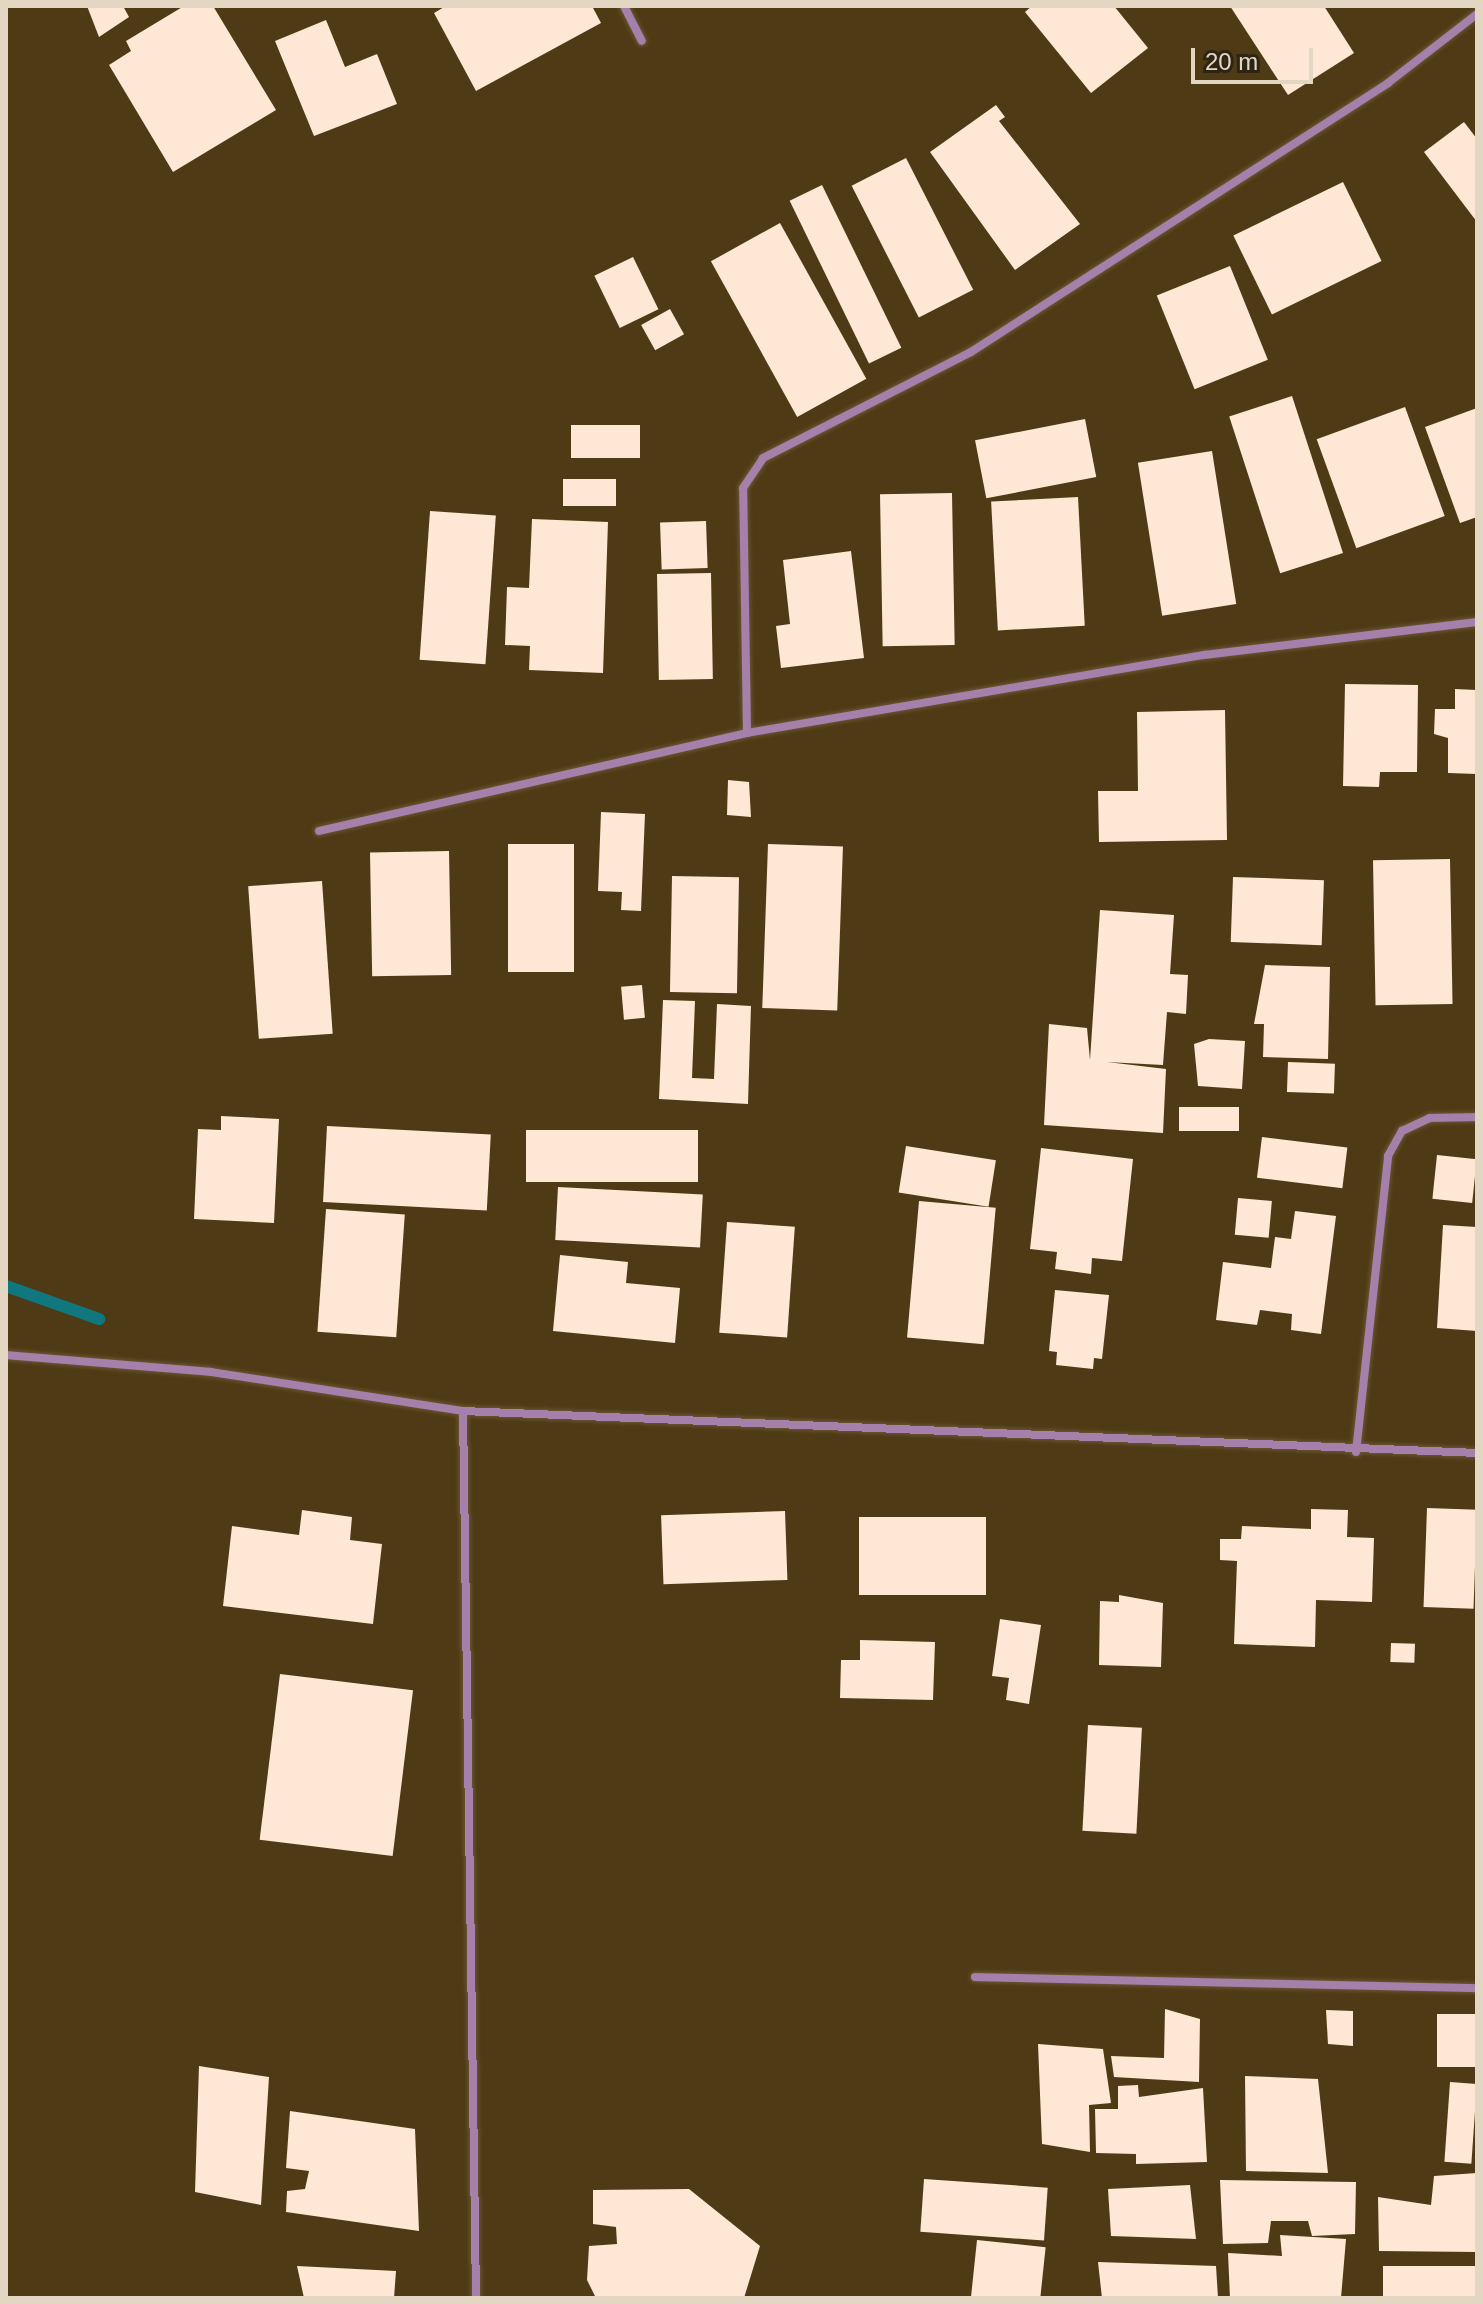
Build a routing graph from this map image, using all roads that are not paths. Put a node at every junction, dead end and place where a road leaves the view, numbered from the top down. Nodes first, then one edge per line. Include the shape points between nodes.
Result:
1 (624, 6) edge
2 (1477, 14) edge
3 (642, 41) dead end
4 (1477, 622) edge
5 (747, 733) junction
6 (319, 831) dead end
7 (1477, 1117) edge
8 (6, 1355) edge
9 (463, 1411) junction
10 (1356, 1452) junction
11 (1477, 1453) edge
12 (975, 1977) dead end
13 (1477, 1988) edge
14 (476, 2298) edge

1 - 3 street
2 - 5 street via 1388,83 971,352 763,458 743,488
4 - 5 street via 1204,655
5 - 6 street
7 - 10 street via 1430,1118 1402,1131 1388,1156
8 - 9 street via 211,1372
9 - 10 street
9 - 14 street
10 - 11 street
12 - 13 street

